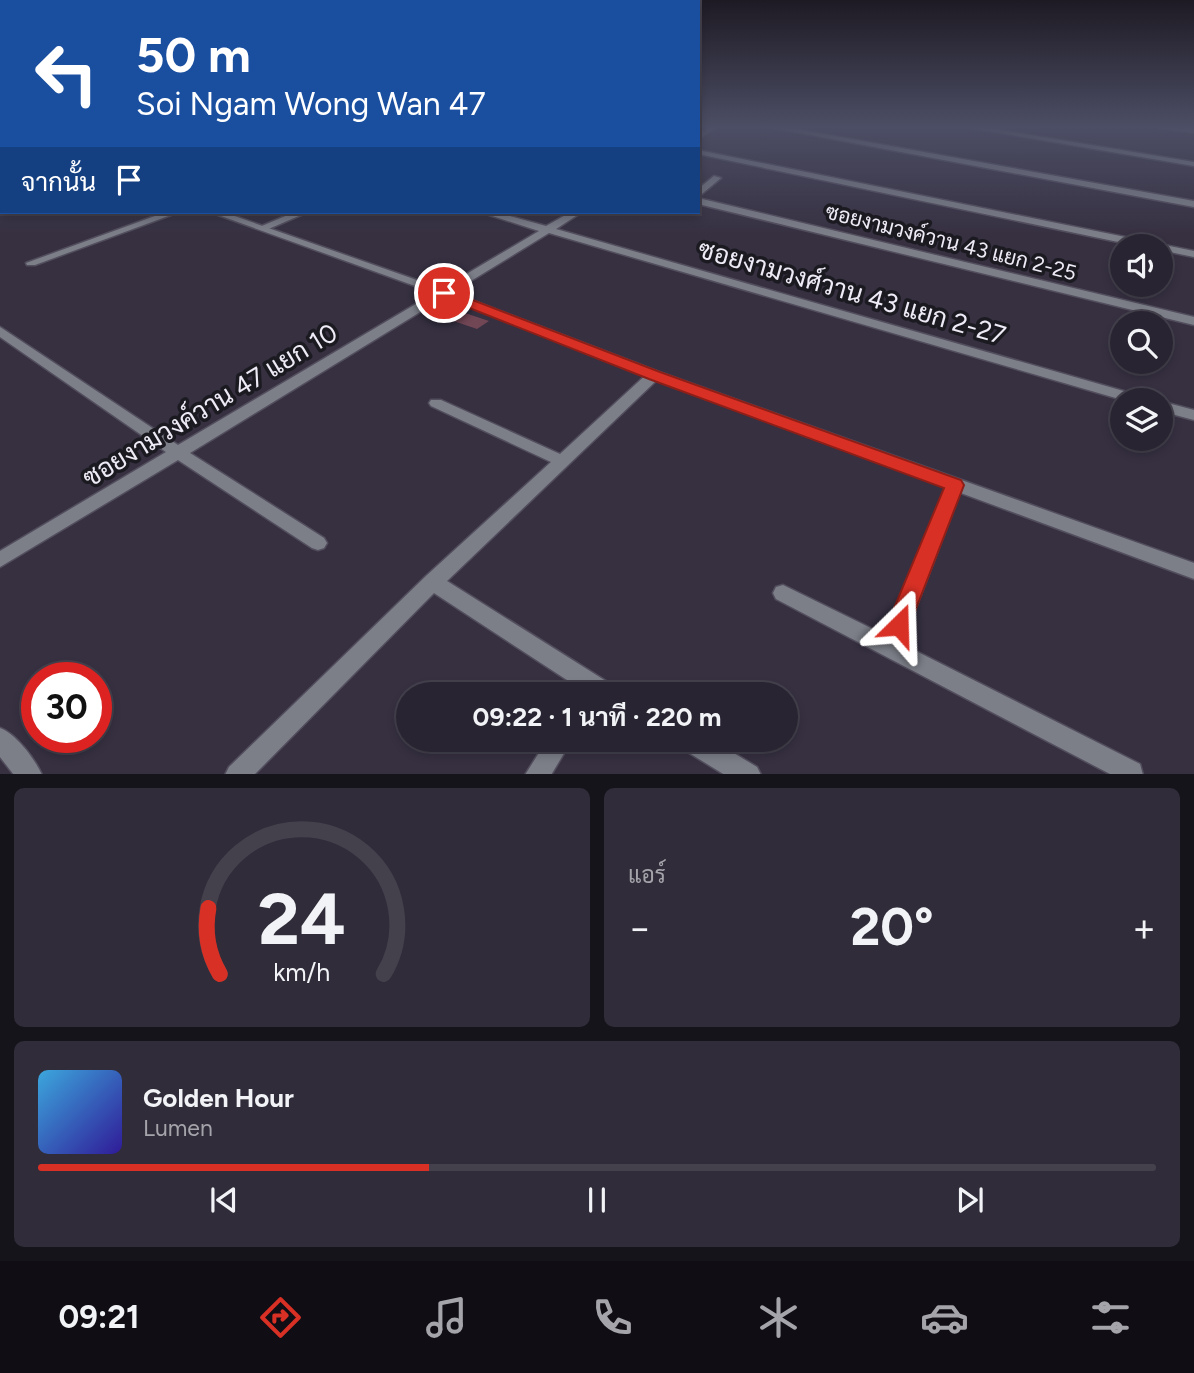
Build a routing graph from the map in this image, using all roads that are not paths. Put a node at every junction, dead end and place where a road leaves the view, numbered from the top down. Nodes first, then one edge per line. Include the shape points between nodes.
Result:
1 (747, 162) edge
2 (964, 162) edge
3 (718, 178) dead end
4 (700, 192) edge
5 (700, 201) edge
6 (1194, 204) edge
7 (168, 214) edge
8 (221, 214) edge
9 (298, 214) edge
10 (492, 214) edge
11 (574, 214) edge
12 (262, 229) junction
13 (548, 230) junction
14 (1110, 237) edge
15 (1173, 250) edge
16 (1194, 254) edge
17 (31, 264) dead end
18 (444, 293) junction
19 (1194, 321) edge
20 (0, 331) edge
21 (654, 375) junction
22 (1110, 392) edge
23 (436, 403) dead end
24 (1173, 409) edge
25 (1194, 415) edge
26 (178, 453) junction
27 (562, 461) junction
28 (955, 485) junction
29 (318, 543) dead end
30 (0, 560) edge
31 (1194, 571) edge
32 (433, 582) junction
33 (783, 593) dead end
34 (890, 648) junction
35 (584, 682) edge
36 (0, 739) edge
37 (553, 752) edge
38 (710, 752) edge
39 (1132, 772) dead end
40 (29, 774) edge
41 (238, 774) edge
42 (538, 774) edge
43 (747, 774) edge

1 - 14 street
2 - 6 street
3 - 4 street
5 - 19 street, ซอยงามวงค์วาน 43 แยก 2-25
7 - 17 street
8 - 12 street
9 - 12 street
10 - 13 street, ซอยงามวงศ์วาน 43 แยก 2-27
11 - 13 street, ซอยงามวงค์วาน 47 แยก 10
12 - 18 street
13 - 18 street, ซอยงามวงค์วาน 47 แยก 10
13 - 22 street, ซอยงามวงศ์วาน 43 แยก 2-27
15 - 16 street
18 - 21 street
18 - 26 street, ซอยงามวงค์วาน 47 แยก 10
20 - 26 street
21 - 27 street
21 - 28 street
23 - 27 street
24 - 25 street
26 - 29 street
26 - 30 street, ซอยงามวงค์วาน 47 แยก 10
27 - 32 street
28 - 31 street
28 - 34 street
32 - 35 street
32 - 41 street
33 - 34 street
34 - 39 street
36 - 40 street
37 - 42 street
38 - 43 street

